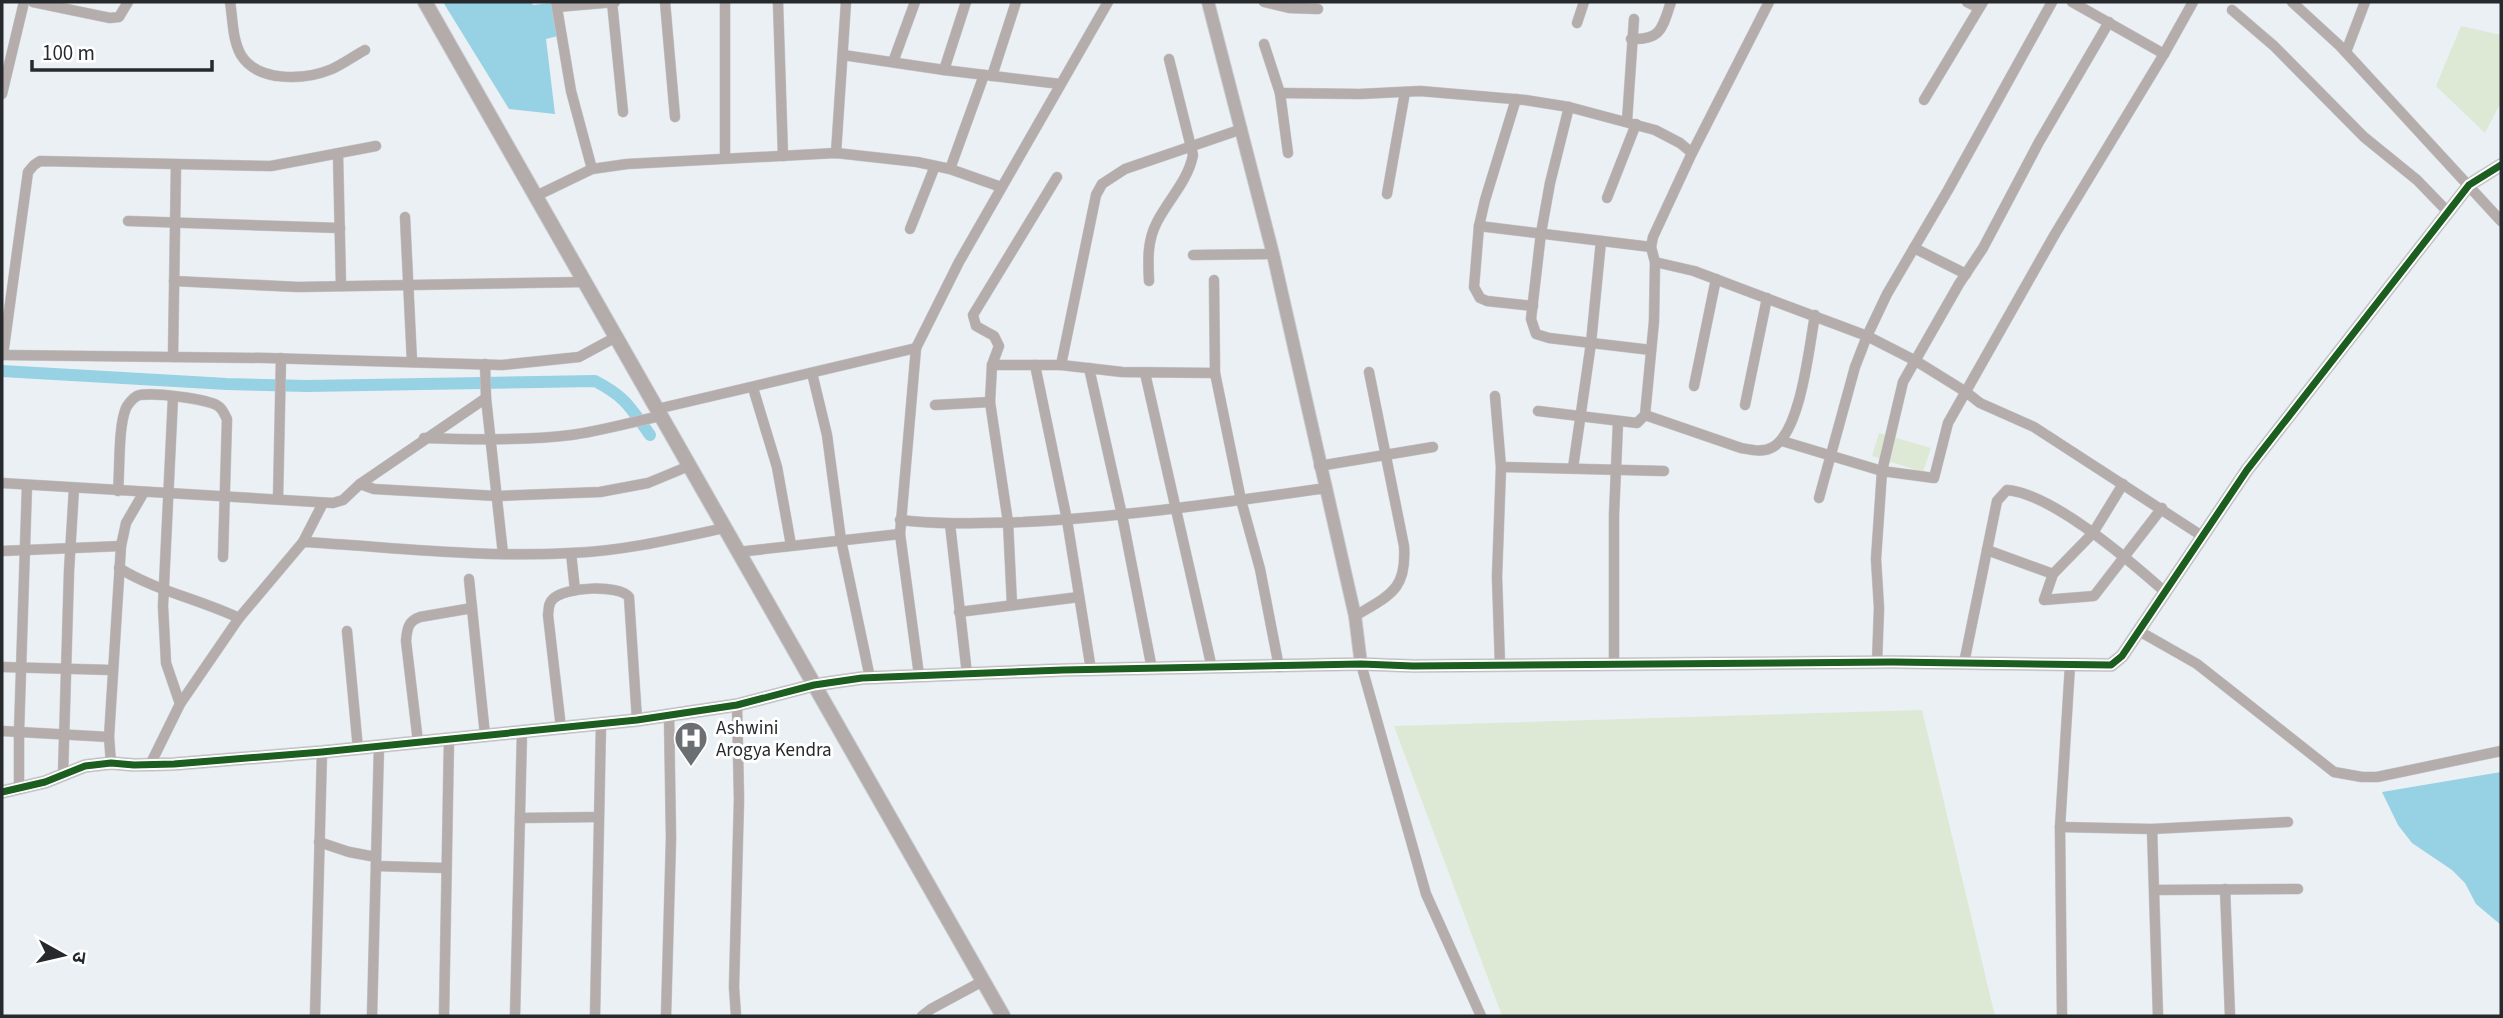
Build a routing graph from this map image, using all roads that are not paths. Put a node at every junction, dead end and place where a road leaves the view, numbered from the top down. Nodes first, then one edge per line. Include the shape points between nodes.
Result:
1 (24, 2) edge
2 (33, 2) edge
3 (128, 2) edge
4 (230, 2) edge
5 (425, 2) edge
6 (614, 2) edge
7 (665, 2) edge
8 (725, 2) edge
9 (778, 2) edge
10 (846, 2) edge
11 (915, 2) edge
12 (966, 2) edge
13 (1016, 2) edge
14 (1108, 2) edge
15 (1208, 2) edge
16 (1264, 2) edge
17 (1584, 2) edge
18 (1671, 2) edge
19 (1769, 2) edge
20 (1967, 2) edge
21 (2052, 2) edge
22 (2074, 2) edge
23 (2192, 2) edge
24 (2292, 2) edge
25 (2365, 2) edge
26 (557, 4) edge
27 (1981, 5) edge
28 (1318, 9) dead end
29 (2232, 10) dead end
30 (1634, 19) dead end
31 (2109, 22) junction
32 (1577, 23) dead end
33 (1631, 39) junction
34 (1264, 44) dead end
35 (365, 50) dead end
36 (2346, 52) junction
37 (2164, 54) junction
38 (843, 55) junction
39 (1169, 59) dead end
40 (894, 62) junction
41 (944, 70) junction
42 (988, 75) junction
43 (1060, 84) junction
44 (1405, 92) junction
45 (1280, 93) junction
46 (2, 94) edge
47 (1516, 99) junction
48 (1924, 100) dead end
49 (1569, 107) junction
50 (623, 112) dead end
51 (675, 117) dead end
52 (1631, 123) junction
53 (1242, 129) junction
54 (376, 146) dead end
55 (1192, 147) junction
56 (836, 153) junction
57 (1288, 153) dead end
58 (1692, 153) junction
59 (338, 154) junction
60 (783, 156) junction
61 (725, 158) junction
62 (176, 165) junction
63 (2501, 165) edge
64 (935, 166) junction
65 (592, 169) junction
66 (950, 169) junction
67 (1057, 177) dead end
68 (2469, 185) junction
69 (1001, 187) junction
70 (1387, 194) dead end
71 (536, 196) junction
72 (1607, 198) dead end
73 (2448, 212) junction
74 (405, 217) dead end
75 (128, 221) dead end
76 (2501, 221) edge
77 (175, 223) junction
78 (1479, 226) junction
79 (340, 228) junction
80 (910, 229) dead end
81 (1541, 233) junction
82 (1601, 241) junction
83 (1651, 247) junction
84 (1914, 248) junction
85 (1273, 254) junction
86 (1193, 255) dead end
87 (1656, 262) junction
88 (1966, 274) junction
89 (1716, 279) junction
90 (1214, 280) dead end
91 (174, 281) junction
92 (1149, 281) dead end
93 (585, 282) junction
94 (408, 285) junction
95 (341, 286) junction
96 (1767, 298) junction
97 (1533, 306) junction
98 (1815, 315) junction
99 (1867, 336) junction
100 (616, 337) junction
101 (1591, 343) junction
102 (916, 348) junction
103 (1651, 350) junction
104 (3, 355) edge
105 (173, 357) junction
106 (281, 358) junction
107 (1916, 361) junction
108 (412, 362) junction
109 (1035, 365) junction
110 (1061, 365) junction
111 (992, 366) junction
112 (485, 368) junction
113 (1089, 368) junction
114 (1369, 372) dead end
115 (812, 373) junction
116 (1145, 373) junction
117 (1215, 373) junction
118 (1694, 386) dead end
119 (753, 388) junction
120 (1966, 391) junction
121 (486, 393) junction
122 (1495, 396) dead end
123 (173, 397) junction
124 (990, 402) junction
125 (935, 405) dead end
126 (1745, 405) dead end
127 (1538, 411) dead end
128 (659, 413) junction
129 (1645, 415) junction
130 (1579, 417) junction
131 (1618, 422) junction
132 (424, 438) junction
133 (491, 439) junction
134 (1782, 441) junction
135 (1433, 447) dead end
136 (1830, 454) junction
137 (1385, 455) junction
138 (689, 466) junction
139 (1319, 466) junction
140 (1501, 467) junction
141 (1573, 468) junction
142 (1615, 469) junction
143 (1664, 471) dead end
144 (1882, 471) junction
145 (2, 484) edge
146 (360, 484) junction
147 (2123, 484) junction
148 (27, 485) junction
149 (74, 488) junction
150 (1327, 488) junction
151 (118, 491) junction
152 (144, 492) junction
153 (167, 494) junction
154 (497, 496) junction
155 (224, 497) junction
156 (1819, 498) dead end
157 (278, 499) junction
158 (1241, 500) junction
159 (323, 503) junction
160 (2162, 508) junction
161 (1176, 509) junction
162 (1122, 515) junction
163 (900, 520) junction
164 (1067, 520) junction
165 (1008, 522) junction
166 (950, 524) junction
167 (724, 528) junction
168 (2093, 533) junction
169 (900, 534) junction
170 (2202, 536) junction
171 (841, 540) junction
172 (303, 542) junction
173 (791, 545) junction
174 (121, 546) junction
175 (70, 548) junction
176 (1987, 550) junction
177 (2, 551) edge
178 (25, 551) junction
179 (738, 552) junction
180 (571, 553) junction
181 (503, 554) junction
182 (223, 557) dead end
183 (2125, 557) junction
184 (118, 568) junction
185 (2053, 574) junction
186 (469, 579) dead end
187 (575, 590) junction
188 (164, 591) junction
189 (2164, 591) junction
190 (1079, 597) junction
191 (1012, 605) junction
192 (472, 608) junction
193 (959, 612) junction
194 (1355, 616) junction
195 (239, 618) junction
196 (347, 631) dead end
197 (2140, 631) junction
198 (1877, 663) junction
199 (1964, 663) junction
200 (1361, 664) junction
201 (1614, 664) junction
202 (1500, 665) junction
203 (2070, 665) junction
204 (2, 667) edge
205 (22, 667) junction
206 (1279, 667) junction
207 (1212, 668) junction
208 (66, 669) junction
209 (1152, 669) junction
210 (112, 670) junction
211 (1091, 670) junction
212 (967, 674) junction
213 (919, 675) junction
214 (870, 678) junction
215 (814, 685) junction
216 (180, 704) junction
217 (737, 705) junction
218 (669, 715) junction
219 (638, 720) junction
220 (601, 724) junction
221 (561, 728) junction
222 (2, 731) edge
223 (19, 732) junction
224 (522, 732) junction
225 (64, 734) junction
226 (485, 735) junction
227 (108, 737) junction
228 (449, 739) junction
229 (418, 742) junction
230 (379, 746) junction
231 (358, 748) junction
232 (2501, 751) edge
233 (322, 752) junction
234 (111, 764) junction
235 (150, 765) junction
236 (63, 775) junction
237 (19, 789) junction
238 (2, 792) edge
239 (598, 817) junction
240 (520, 818) junction
241 (2288, 822) dead end
242 (2060, 827) junction
243 (2152, 829) junction
244 (319, 842) junction
245 (376, 862) junction
246 (446, 868) junction
247 (2298, 889) dead end
248 (2155, 890) junction
249 (2225, 890) junction
250 (983, 981) junction
251 (315, 1016) edge
252 (372, 1016) edge
253 (444, 1016) edge
254 (515, 1016) edge
255 (595, 1016) edge
256 (666, 1016) edge
257 (736, 1016) edge
258 (922, 1016) edge
259 (1003, 1016) edge
260 (1481, 1016) edge
261 (2062, 1016) edge
262 (2158, 1016) edge
263 (2230, 1016) edge

1 - 46 street
2 - 3 street via 114,18 122,15
4 - 35 street via 235,41 249,65 261,72 307,76
5 - 71 main road
6 - 26 street
6 - 50 street
7 - 51 street
8 - 61 street
9 - 60 street
10 - 38 street
11 - 40 street
12 - 41 street
13 - 42 street
14 - 43 street
15 - 53 street
16 - 28 street
17 - 32 street
18 - 33 street via 1659,33
19 - 58 street
20 - 27 street
21 - 84 street
22 - 31 street
23 - 37 street
24 - 36 street
25 - 36 street
26 - 65 street via 571,91
27 - 48 street
29 - 73 street
30 - 33 street
31 - 37 street
31 - 88 street
33 - 52 street
34 - 45 street
36 - 68 street
37 - 120 street
38 - 40 street
38 - 56 street
39 - 55 street
40 - 41 street
41 - 42 street
42 - 43 street
42 - 66 street
43 - 69 street
44 - 45 street
44 - 47 street
44 - 70 street
45 - 57 street
47 - 49 street
47 - 78 street
49 - 52 street
49 - 81 street
52 - 58 street via 1655,130
52 - 72 street
53 - 55 street
53 - 85 street
54 - 59 street
55 - 92 street via 1191,165 1158,220 1148,247
55 - 110 street via 1125,169 1102,184
56 - 60 street
56 - 64 street
58 - 83 street
59 - 62 street via 271,166
59 - 79 street
60 - 61 street
61 - 65 street
62 - 77 street
62 - 104 street via 54,160 34,165 28,173
63 - 68 street
64 - 66 street
64 - 80 street
65 - 71 street
66 - 69 street
67 - 111 street via 975,308 976,326 998,340
68 - 73 street
68 - 76 street
69 - 102 street
71 - 93 main road
73 - 170 street via 2247,470
74 - 94 street
75 - 77 street
77 - 79 street
77 - 91 street
78 - 81 street
78 - 97 street via 1476,293 1487,301
79 - 95 street
81 - 82 street
81 - 97 street
82 - 83 street
82 - 101 street
83 - 87 street
84 - 88 street
84 - 99 street
85 - 86 street
85 - 139 street
87 - 89 street
87 - 103 street
88 - 107 street
89 - 96 street
89 - 118 street
90 - 117 street
91 - 95 street
91 - 105 street
93 - 94 street
93 - 100 main road
94 - 95 street
94 - 108 street
96 - 98 street
96 - 126 street
97 - 101 street via 1536,334
98 - 99 street
98 - 134 street via 1801,393 1791,428
99 - 107 street
99 - 136 street
100 - 112 street via 579,357
100 - 128 main road
101 - 103 street
101 - 130 street
102 - 115 street
102 - 163 street
103 - 129 street
104 - 105 street
105 - 106 street
106 - 108 street
106 - 157 street
107 - 120 street
107 - 144 street via 1897,400
108 - 112 street
109 - 110 street
109 - 111 street
109 - 164 street
110 - 113 street
111 - 124 street
112 - 121 street
113 - 116 street
113 - 162 street
114 - 137 street
115 - 119 street
115 - 171 street via 827,435
116 - 117 street
116 - 161 street
117 - 158 street
119 - 128 street
119 - 173 street via 777,467
120 - 144 street via 1948,423 1934,478
120 - 147 street via 2034,427
121 - 132 street
121 - 133 street
122 - 140 street
123 - 151 street via 138,395 127,407
123 - 153 street
123 - 155 street via 202,400 222,409 227,419
124 - 125 street
124 - 165 street
127 - 130 street
128 - 133 street via 625,425 569,435
128 - 138 main road
129 - 131 street via 1637,422
129 - 134 street via 1741,448 1771,449
130 - 131 street
130 - 141 street
131 - 142 street
132 - 133 street
132 - 146 street
133 - 154 street
134 - 136 street
135 - 137 street
136 - 144 street
136 - 156 street
137 - 139 street
137 - 194 street via 1405,567 1398,586
138 - 154 street via 648,483 600,492
138 - 167 main road
139 - 150 street
140 - 141 street
140 - 202 street
141 - 142 street
142 - 143 street
142 - 201 street
144 - 198 street via 1876,559
145 - 148 street
146 - 154 street
146 - 159 street via 342,500
147 - 160 street
147 - 168 street
148 - 149 street
148 - 178 street
149 - 151 street
149 - 175 street
150 - 158 street
150 - 194 street
151 - 152 street
152 - 153 street
152 - 174 street via 126,523
153 - 155 street
153 - 188 street
154 - 181 street
155 - 157 street
155 - 182 street
157 - 159 street
158 - 161 street
158 - 206 street
159 - 172 street
160 - 170 street
160 - 183 street
161 - 162 street
161 - 207 street
162 - 164 street
162 - 209 street
163 - 166 street
163 - 169 street
164 - 165 street
164 - 190 street
165 - 166 street
165 - 191 street
166 - 193 street
167 - 179 main road
167 - 180 street via 639,546
168 - 176 street via 2035,497 2007,490 1997,501
168 - 183 street
168 - 185 street
169 - 171 street
169 - 213 street
170 - 189 street
171 - 173 street
171 - 214 street
172 - 181 street
172 - 195 street
173 - 179 street
174 - 175 street
174 - 184 street
175 - 178 street
175 - 208 street
176 - 185 street
176 - 199 street
177 - 178 street
178 - 205 street
179 - 215 main road
180 - 181 street
180 - 187 street
183 - 185 street via 2094,596 2044,600
183 - 189 street
184 - 188 street
184 - 210 street
186 - 192 street
187 - 219 street via 620,590 629,597
187 - 221 street via 554,597 548,615
188 - 195 street
188 - 216 street via 166,663
189 - 197 street
190 - 191 street
190 - 211 street
191 - 193 street
192 - 226 street
192 - 229 street via 420,617 408,625
193 - 212 street
194 - 200 street
195 - 216 street
196 - 231 street
197 - 203 street via 2111,665
197 - 232 street via 2197,664 2334,772 2377,777
198 - 199 street
198 - 201 street
199 - 203 street
200 - 202 street
200 - 206 street
200 - 260 street via 1426,894
201 - 202 street
203 - 242 street
204 - 205 street
205 - 208 street
205 - 223 street
206 - 207 street
207 - 209 street
208 - 210 street
208 - 225 street
209 - 211 street
210 - 227 street
211 - 212 street
212 - 213 street
213 - 214 street
214 - 215 street
215 - 217 street
215 - 250 main road
216 - 235 street
217 - 218 street
217 - 257 street
218 - 219 street
218 - 256 street
219 - 220 street
220 - 221 street
220 - 239 street
221 - 224 street
222 - 223 street
223 - 225 street
223 - 237 street
224 - 226 street
224 - 240 street
225 - 227 street
225 - 236 street
226 - 228 street
227 - 234 street
228 - 229 street
228 - 246 street
229 - 230 street
230 - 231 street
230 - 245 street
231 - 233 street
233 - 235 street
233 - 244 street
234 - 235 street
234 - 236 street via 85,766
236 - 237 street
237 - 238 street
239 - 240 street
239 - 255 street
240 - 254 street
241 - 243 street
242 - 243 street
242 - 261 street
243 - 248 street
244 - 245 street
244 - 251 street
245 - 246 street
245 - 252 street
246 - 253 street
247 - 249 street
248 - 249 street
248 - 262 street
249 - 263 street
250 - 258 street
250 - 259 main road

